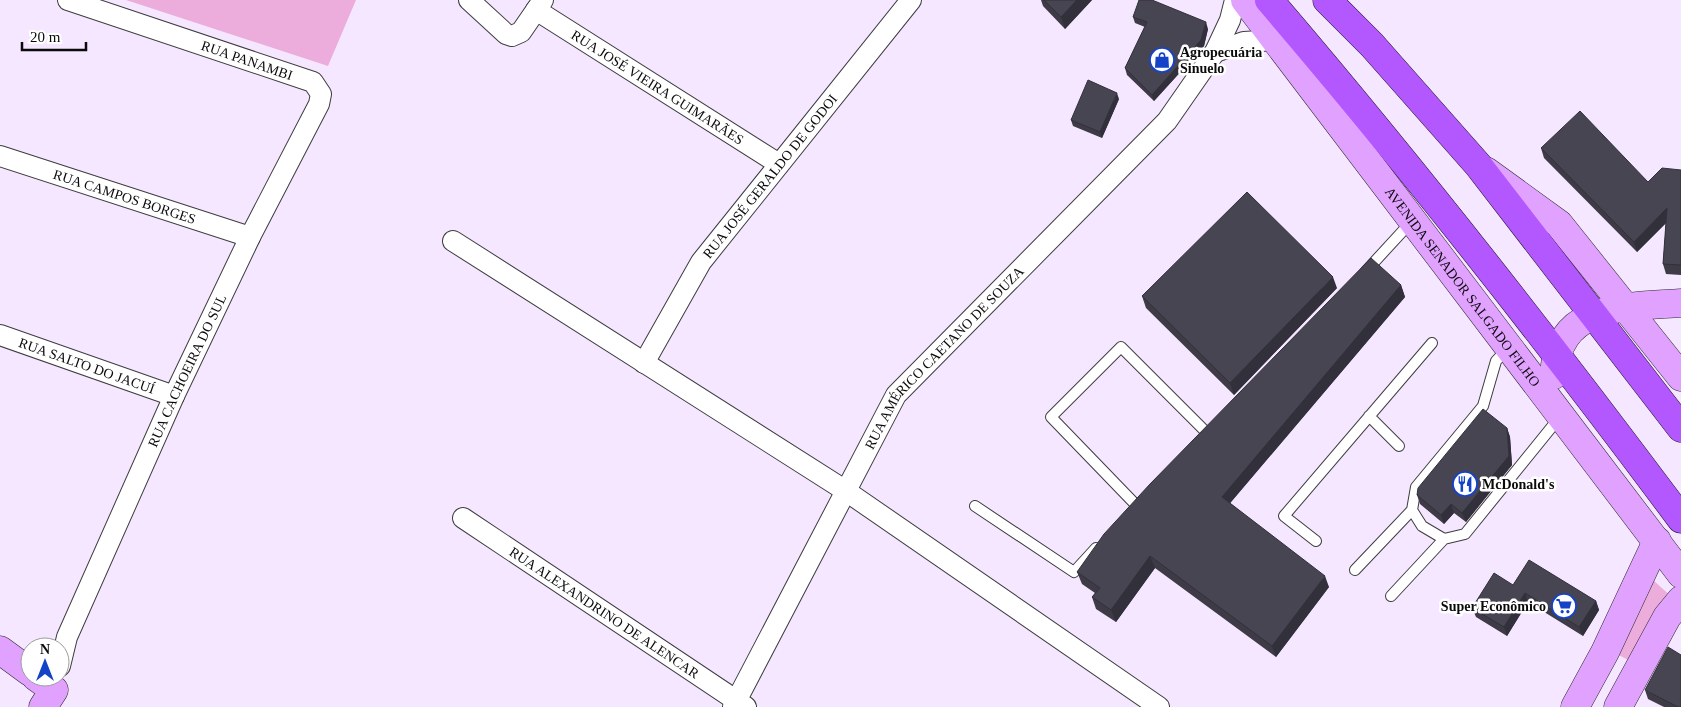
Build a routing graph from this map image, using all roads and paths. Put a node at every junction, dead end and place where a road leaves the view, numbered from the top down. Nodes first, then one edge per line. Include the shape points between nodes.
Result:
1 (68, 0) edge
2 (468, 0) edge
3 (1235, 0) edge
4 (1245, 0) edge
5 (1269, 0) edge
6 (1327, 0) edge
7 (909, 1) edge
8 (540, 5) edge
9 (1275, 40) junction
10 (1215, 52) junction
11 (313, 82) joint
12 (0, 156) edge
13 (779, 164) junction
14 (1478, 165) junction
15 (1413, 220) junction
16 (250, 237) junction
17 (454, 242) dead end
18 (1599, 274) junction
19 (1358, 278) edge
20 (1674, 303) edge
21 (1624, 306) junction
22 (1594, 316) junction
23 (0, 335) edge
24 (1432, 343) dead end
25 (1510, 346) junction
26 (1557, 353) junction
27 (644, 363) junction
28 (1681, 377) edge
29 (174, 396) junction
30 (1558, 411) junction
31 (1369, 416) junction
32 (1681, 428) edge
33 (1208, 432) edge
34 (1399, 446) dead end
35 (846, 491) junction
36 (1136, 504) edge
37 (975, 506) dead end
38 (1412, 510) junction
39 (463, 518) dead end
40 (1681, 519) edge
41 (1105, 538) edge
42 (1444, 539) junction
43 (1316, 540) dead end
44 (1656, 541) junction
45 (1355, 570) dead end
46 (1681, 574) edge
47 (1391, 596) dead end
48 (1681, 600) edge
49 (67, 637) edge
50 (0, 650) edge
51 (1605, 652) junction
52 (20, 665) edge
53 (1637, 669) junction
54 (738, 705) edge
55 (1159, 707) edge
56 (1576, 707) edge
57 (1618, 707) edge

1 - 11 street, RUA PANAMBI
2 - 8 street via 512,36 521,32
3 - 10 street, RUA AMÉRICO CAETANO DE SOUZA via 1230,20
4 - 9 main road, AVENIDA SENADOR SALGADO FILHO
5 - 26 main road
6 - 14 main road via 1372,45
7 - 13 street, RUA JOSÉ GERALDO DE GODOI
8 - 13 street, RUA JOSÉ VIEIRA GUIMARÃES
9 - 10 street via 1244,42
9 - 15 main road, AVENIDA SENADOR SALGADO FILHO
10 - 35 street, RUA AMÉRICO CAETANO DE SOUZA via 1167,121 896,395
11 - 16 street, RUA CACHOEIRA DO SUL via 321,94 319,104
12 - 16 street, RUA CAMPOS BORGES
13 - 27 street, RUA JOSÉ GERALDO DE GODOI via 702,262
14 - 18 main road via 1559,224
14 - 22 main road
15 - 19 lane
15 - 25 main road, AVENIDA SENADOR SALGADO FILHO
16 - 29 street, RUA CACHOEIRA DO SUL
17 - 27 street
18 - 20 main road via 1633,291
18 - 21 main road
20 - 21 main road
21 - 22 main road
21 - 28 main road
22 - 26 main road via 1571,330
22 - 32 main road
23 - 29 street, RUA SALTO DO JACUÍ
24 - 31 lane
25 - 30 main road, AVENIDA SENADOR SALGADO FILHO
25 - 38 lane via 1496,361 1483,406 1416,487
26 - 30 main road via 1553,385
26 - 40 main road
27 - 35 street
29 - 49 street, RUA CACHOEIRA DO SUL
30 - 42 lane via 1465,534
30 - 44 main road, AVENIDA SENADOR SALGADO FILHO
31 - 34 lane
31 - 43 lane via 1284,516
33 - 36 lane via 1121,347 1100,368 1052,417
35 - 54 street, RUA AMÉRICO CAETANO DE SOUZA
35 - 55 street
37 - 41 lane via 1074,572
38 - 42 lane via 1422,526
38 - 45 lane
39 - 54 street, RUA ALEXANDRINO DE ALENCAR
42 - 47 lane
44 - 46 main road, AVENIDA SENADOR SALGADO FILHO
44 - 51 main road
48 - 53 main road via 1667,617
50 - 52 main road
51 - 53 main road
51 - 56 main road
53 - 57 main road

